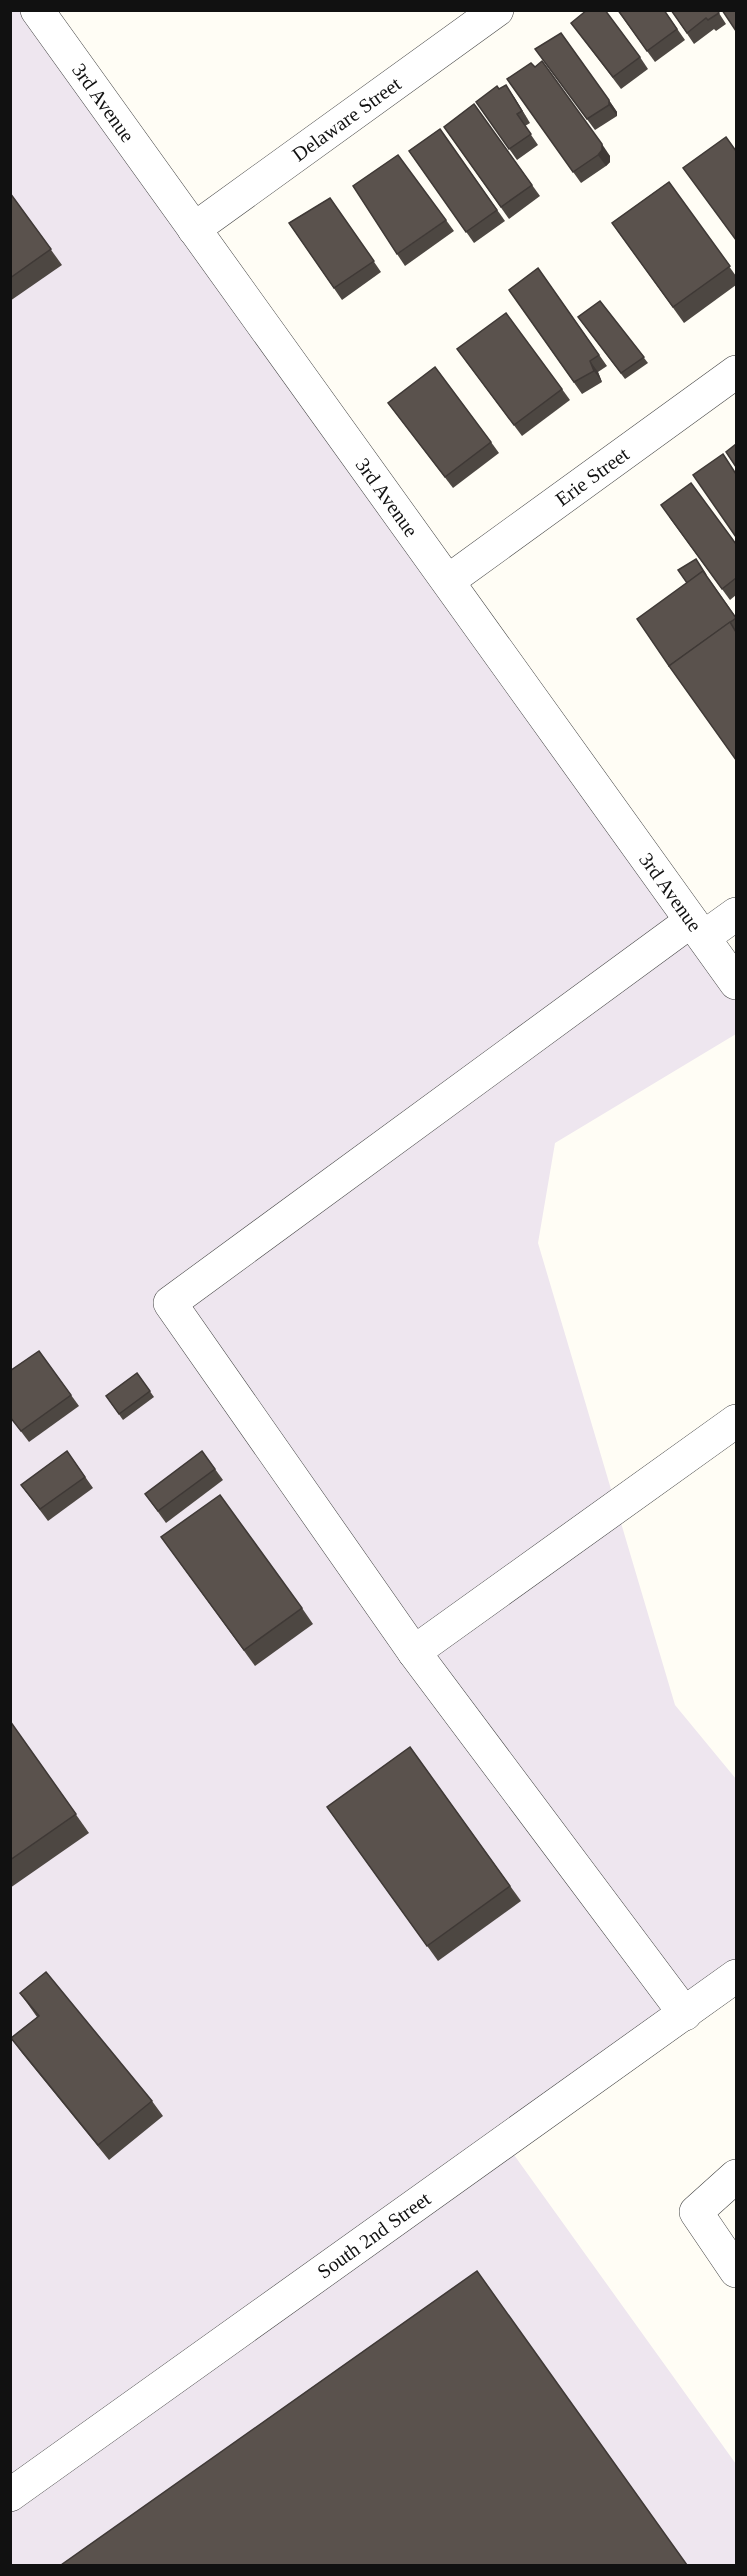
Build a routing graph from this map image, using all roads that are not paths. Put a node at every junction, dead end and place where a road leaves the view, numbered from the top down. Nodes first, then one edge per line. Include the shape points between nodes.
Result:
1 (37, 10) edge
2 (497, 10) edge
3 (194, 229) junction
4 (736, 372) edge
5 (448, 581) junction
6 (736, 914) edge
7 (698, 929) junction
8 (736, 983) edge
9 (736, 1421) edge
10 (414, 1652) junction
11 (736, 1976) edge
12 (685, 2014) junction
13 (736, 2176) edge
14 (736, 2271) edge
15 (10, 2495) edge

1 - 3 street, 3rd Avenue
2 - 3 street, Delaware Street
3 - 5 street, 3rd Avenue
4 - 5 street, Erie Street
5 - 7 street, 3rd Avenue
6 - 7 street
7 - 8 street, 3rd Avenue
7 - 10 street via 170,1303
9 - 10 street
10 - 12 street
11 - 12 street, South 2nd Street
12 - 15 street, South 2nd Street
13 - 14 street via 696,2212

